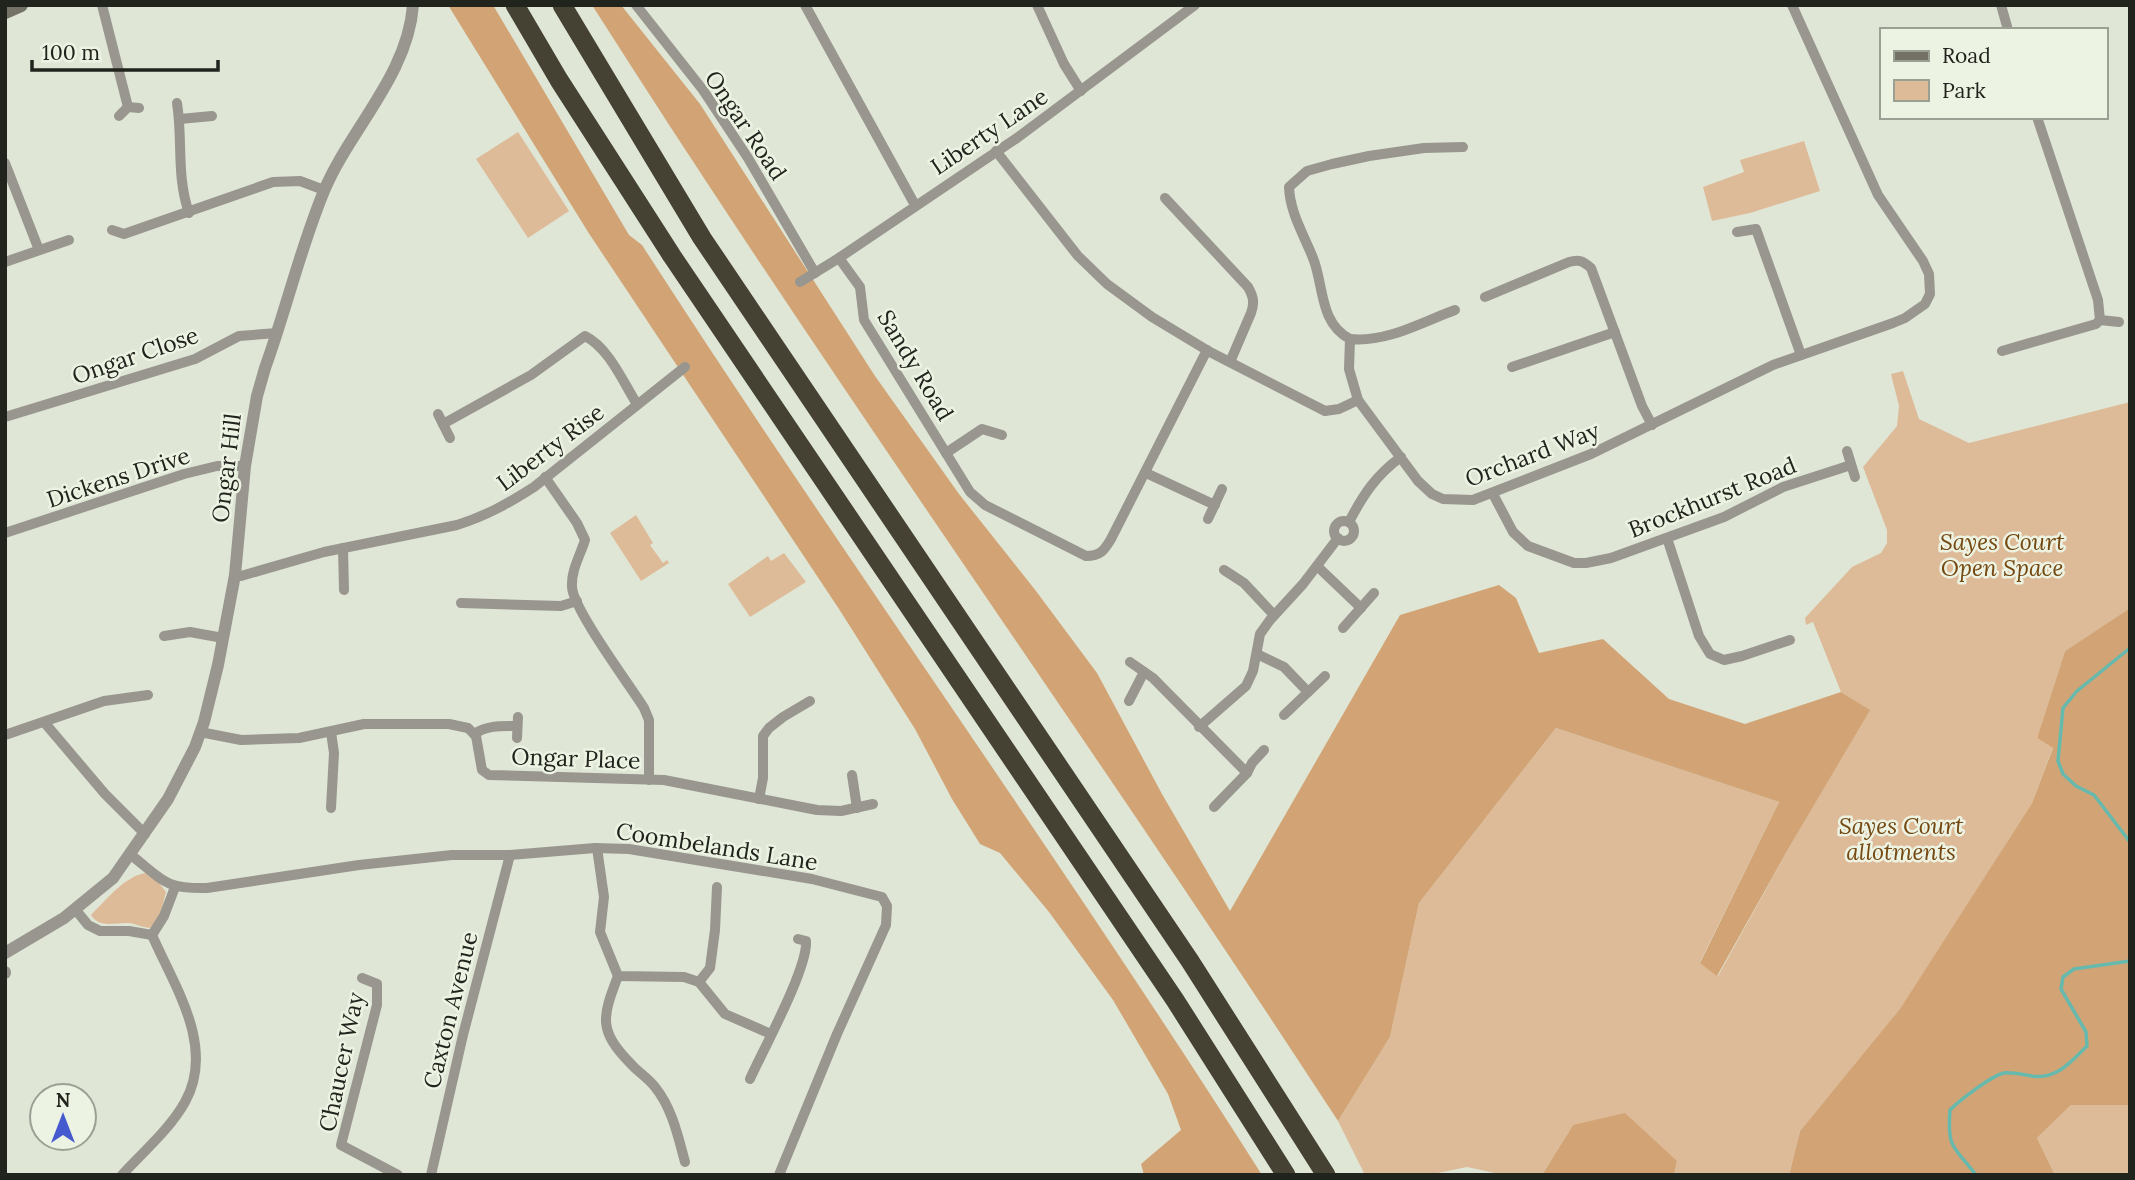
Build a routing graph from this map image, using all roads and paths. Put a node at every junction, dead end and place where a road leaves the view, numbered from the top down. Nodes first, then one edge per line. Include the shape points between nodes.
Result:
1 (21, 5) edge
2 (102, 5) edge
3 (413, 5) edge
4 (515, 5) edge
5 (562, 5) edge
6 (636, 5) edge
7 (805, 5) edge
8 (1037, 5) edge
9 (1195, 5) edge
10 (1792, 5) edge
11 (2001, 5) edge
12 (5, 12) edge
13 (2007, 28) edge
14 (1081, 91) junction
15 (177, 103) dead end
16 (119, 116) dead end
17 (212, 116) dead end
18 (180, 119) junction
19 (2038, 119) edge
20 (1463, 147) dead end
21 (996, 151) junction
22 (5, 163) edge
23 (324, 190) junction
24 (1165, 198) dead end
25 (915, 205) junction
26 (189, 213) junction
27 (112, 230) dead end
28 (1737, 232) dead end
29 (69, 240) dead end
30 (39, 250) junction
31 (839, 258) junction
32 (5, 262) edge
33 (815, 272) junction
34 (800, 282) dead end
35 (1485, 297) dead end
36 (1455, 310) dead end
37 (2100, 320) junction
38 (2119, 322) dead end
39 (1615, 332) junction
40 (277, 333) junction
41 (1350, 339) junction
42 (1208, 350) junction
43 (2002, 351) dead end
44 (1801, 355) junction
45 (1230, 362) junction
46 (685, 367) dead end
47 (1512, 367) dead end
48 (1358, 400) junction
49 (638, 404) junction
50 (438, 414) dead end
51 (5, 417) edge
52 (443, 424) junction
53 (1652, 425) junction
54 (1002, 435) dead end
55 (450, 438) dead end
56 (1847, 451) dead end
57 (946, 453) junction
58 (1401, 457) junction
59 (1851, 465) junction
60 (245, 466) junction
61 (1146, 473) junction
62 (545, 477) junction
63 (1855, 477) dead end
64 (1222, 489) dead end
65 (1493, 494) junction
66 (1215, 505) junction
67 (1208, 519) dead end
68 (5, 533) edge
69 (1667, 538) junction
70 (342, 548) junction
71 (1317, 566) junction
72 (1224, 570) dead end
73 (235, 575) junction
74 (343, 590) dead end
75 (1374, 593) dead end
76 (577, 601) junction
77 (461, 603) dead end
78 (1361, 608) junction
79 (1274, 615) junction
80 (1343, 628) dead end
81 (164, 636) dead end
82 (223, 638) junction
83 (1790, 640) dead end
84 (1257, 654) junction
85 (1130, 662) dead end
86 (1144, 672) junction
87 (1325, 676) dead end
88 (1308, 692) junction
89 (148, 695) dead end
90 (810, 701) dead end
91 (1129, 701) dead end
92 (1284, 715) dead end
93 (44, 722) junction
94 (1199, 727) junction
95 (200, 732) junction
96 (331, 732) junction
97 (474, 734) junction
98 (5, 735) edge
99 (517, 738) dead end
100 (1264, 750) dead end
101 (1247, 774) junction
102 (852, 775) dead end
103 (649, 780) junction
104 (759, 799) junction
105 (873, 804) dead end
106 (1214, 807) dead end
107 (331, 808) dead end
108 (857, 808) junction
109 (145, 834) junction
110 (597, 848) junction
111 (131, 855) junction
112 (510, 855) junction
113 (175, 887) junction
114 (717, 887) dead end
115 (70, 913) junction
116 (152, 935) junction
117 (798, 939) dead end
118 (5, 953) edge
119 (618, 976) junction
120 (362, 978) dead end
121 (699, 982) junction
122 (771, 1034) junction
123 (750, 1079) dead end
124 (685, 1162) dead end
125 (122, 1175) edge
126 (398, 1175) edge
127 (431, 1175) edge
128 (779, 1175) edge
129 (1286, 1175) edge
130 (1326, 1175) edge

1 - 12 main road
2 - 16 street via 134,107
3 - 23 street, Ongar Hill via 399,58
4 - 129 highway via 671,256 1175,1000
5 - 130 highway via 702,238 1190,961
6 - 33 street, Ongar Road via 703,90
7 - 25 street
8 - 14 street via 1063,64
9 - 14 street, Liberty Lane
10 - 44 street, Orchard Way via 1878,195 1923,261 1930,294 1926,304 1905,318
11 - 13 street
14 - 21 street, Liberty Lane
15 - 18 street
17 - 18 street
18 - 26 street via 180,173
19 - 37 street via 2098,300
20 - 41 street via 1412,149 1332,164 1307,171 1289,187 1289,200 1315,262 1327,312 1341,334
21 - 25 street, Liberty Lane
21 - 42 street via 1078,256 1107,284
22 - 30 street
23 - 26 street via 300,181 273,182
23 - 40 street, Ongar Hill
24 - 45 street via 1253,296 1251,313
25 - 31 street, Liberty Lane
26 - 27 street via 124,234
28 - 44 street via 1756,229
29 - 30 street
30 - 32 street
31 - 33 street, Liberty Lane
31 - 57 street, Sandy Road via 860,287 864,320
33 - 34 street, Liberty Lane
35 - 39 street via 1578,260 1591,268
36 - 41 street via 1385,337
37 - 38 street
37 - 43 street
39 - 47 street
39 - 53 street
40 - 51 street, Ongar Close via 239,335 194,359
40 - 60 street, Ongar Hill via 257,396
41 - 48 street via 1349,369
42 - 45 street
42 - 61 street, Sandy Road
44 - 53 street, Orchard Way
45 - 48 street via 1325,411
46 - 49 street, Liberty Rise
48 - 58 street, Orchard Way
49 - 52 street via 606,355 585,336 531,375
49 - 62 street, Liberty Rise
50 - 52 street
52 - 55 street
53 - 65 street, Orchard Way
54 - 57 street, Sandy Road via 982,429
56 - 59 street
57 - 61 street, Sandy Road via 970,492 985,505 1086,556 1104,552
58 - 65 street, Orchard Way via 1418,481 1443,499 1473,500
58 - 71 street via 1382,470 1368,490 1349,522 1354,529 1352,538 1338,538
59 - 63 street
59 - 69 street, Brockhurst Road via 1783,487 1724,517
60 - 68 street, Dickens Drive via 217,466 184,474
60 - 73 street, Ongar Hill
61 - 66 street
62 - 70 street, Liberty Rise via 508,505 478,518
62 - 76 street via 586,540 573,572
64 - 66 street
65 - 69 street, Brockhurst Road via 1513,532 1528,546 1574,563 1611,558
66 - 67 street
69 - 83 street via 1699,636 1710,654 1724,660
70 - 73 street, Liberty Rise
70 - 74 street
71 - 78 street
71 - 79 street
72 - 79 street via 1244,583
73 - 82 street, Ongar Hill
75 - 78 street
76 - 77 street via 561,606
76 - 103 street via 649,720
78 - 80 street
79 - 84 street via 1260,634
81 - 82 street via 190,632
82 - 95 street, Ongar Hill
84 - 88 street via 1284,667
84 - 94 street via 1246,686
85 - 86 street
86 - 91 street
86 - 94 street
87 - 88 street
88 - 92 street
89 - 93 street via 104,701
90 - 104 street via 763,736
93 - 98 street
93 - 109 street
94 - 101 street
95 - 96 street via 241,740
95 - 109 street, Ongar Hill via 177,784
96 - 97 street via 364,724 436,724 468,728
96 - 107 street
97 - 99 street via 484,727 518,722
97 - 103 street, Ongar Place via 482,770 489,775
100 - 101 street
101 - 106 street
102 - 108 street
103 - 104 street, Ongar Place
104 - 108 street, Ongar Place via 817,810
105 - 108 street, Ongar Place
109 - 111 street, Ongar Hill
110 - 112 street, Coombelands Lane
110 - 119 street via 604,897 600,932
110 - 128 street, Coombelands Lane via 640,850 812,879 883,897 886,925
111 - 113 street
111 - 115 street, Ongar Hill via 113,878
112 - 113 street, Coombelands Lane via 452,855 207,888
112 - 127 street, Caxton Avenue
113 - 116 street
114 - 121 street via 710,968
115 - 116 street via 100,931
115 - 118 street, Ongar Hill
116 - 125 street via 193,1028 197,1051 194,1077 176,1115
117 - 122 street via 806,941 807,949
119 - 121 street
119 - 124 street via 606,1007 606,1030 612,1043 655,1086 674,1121
120 - 126 street, Chaucer Way via 377,984 377,1004 341,1144
121 - 122 street via 725,1014
122 - 123 street

